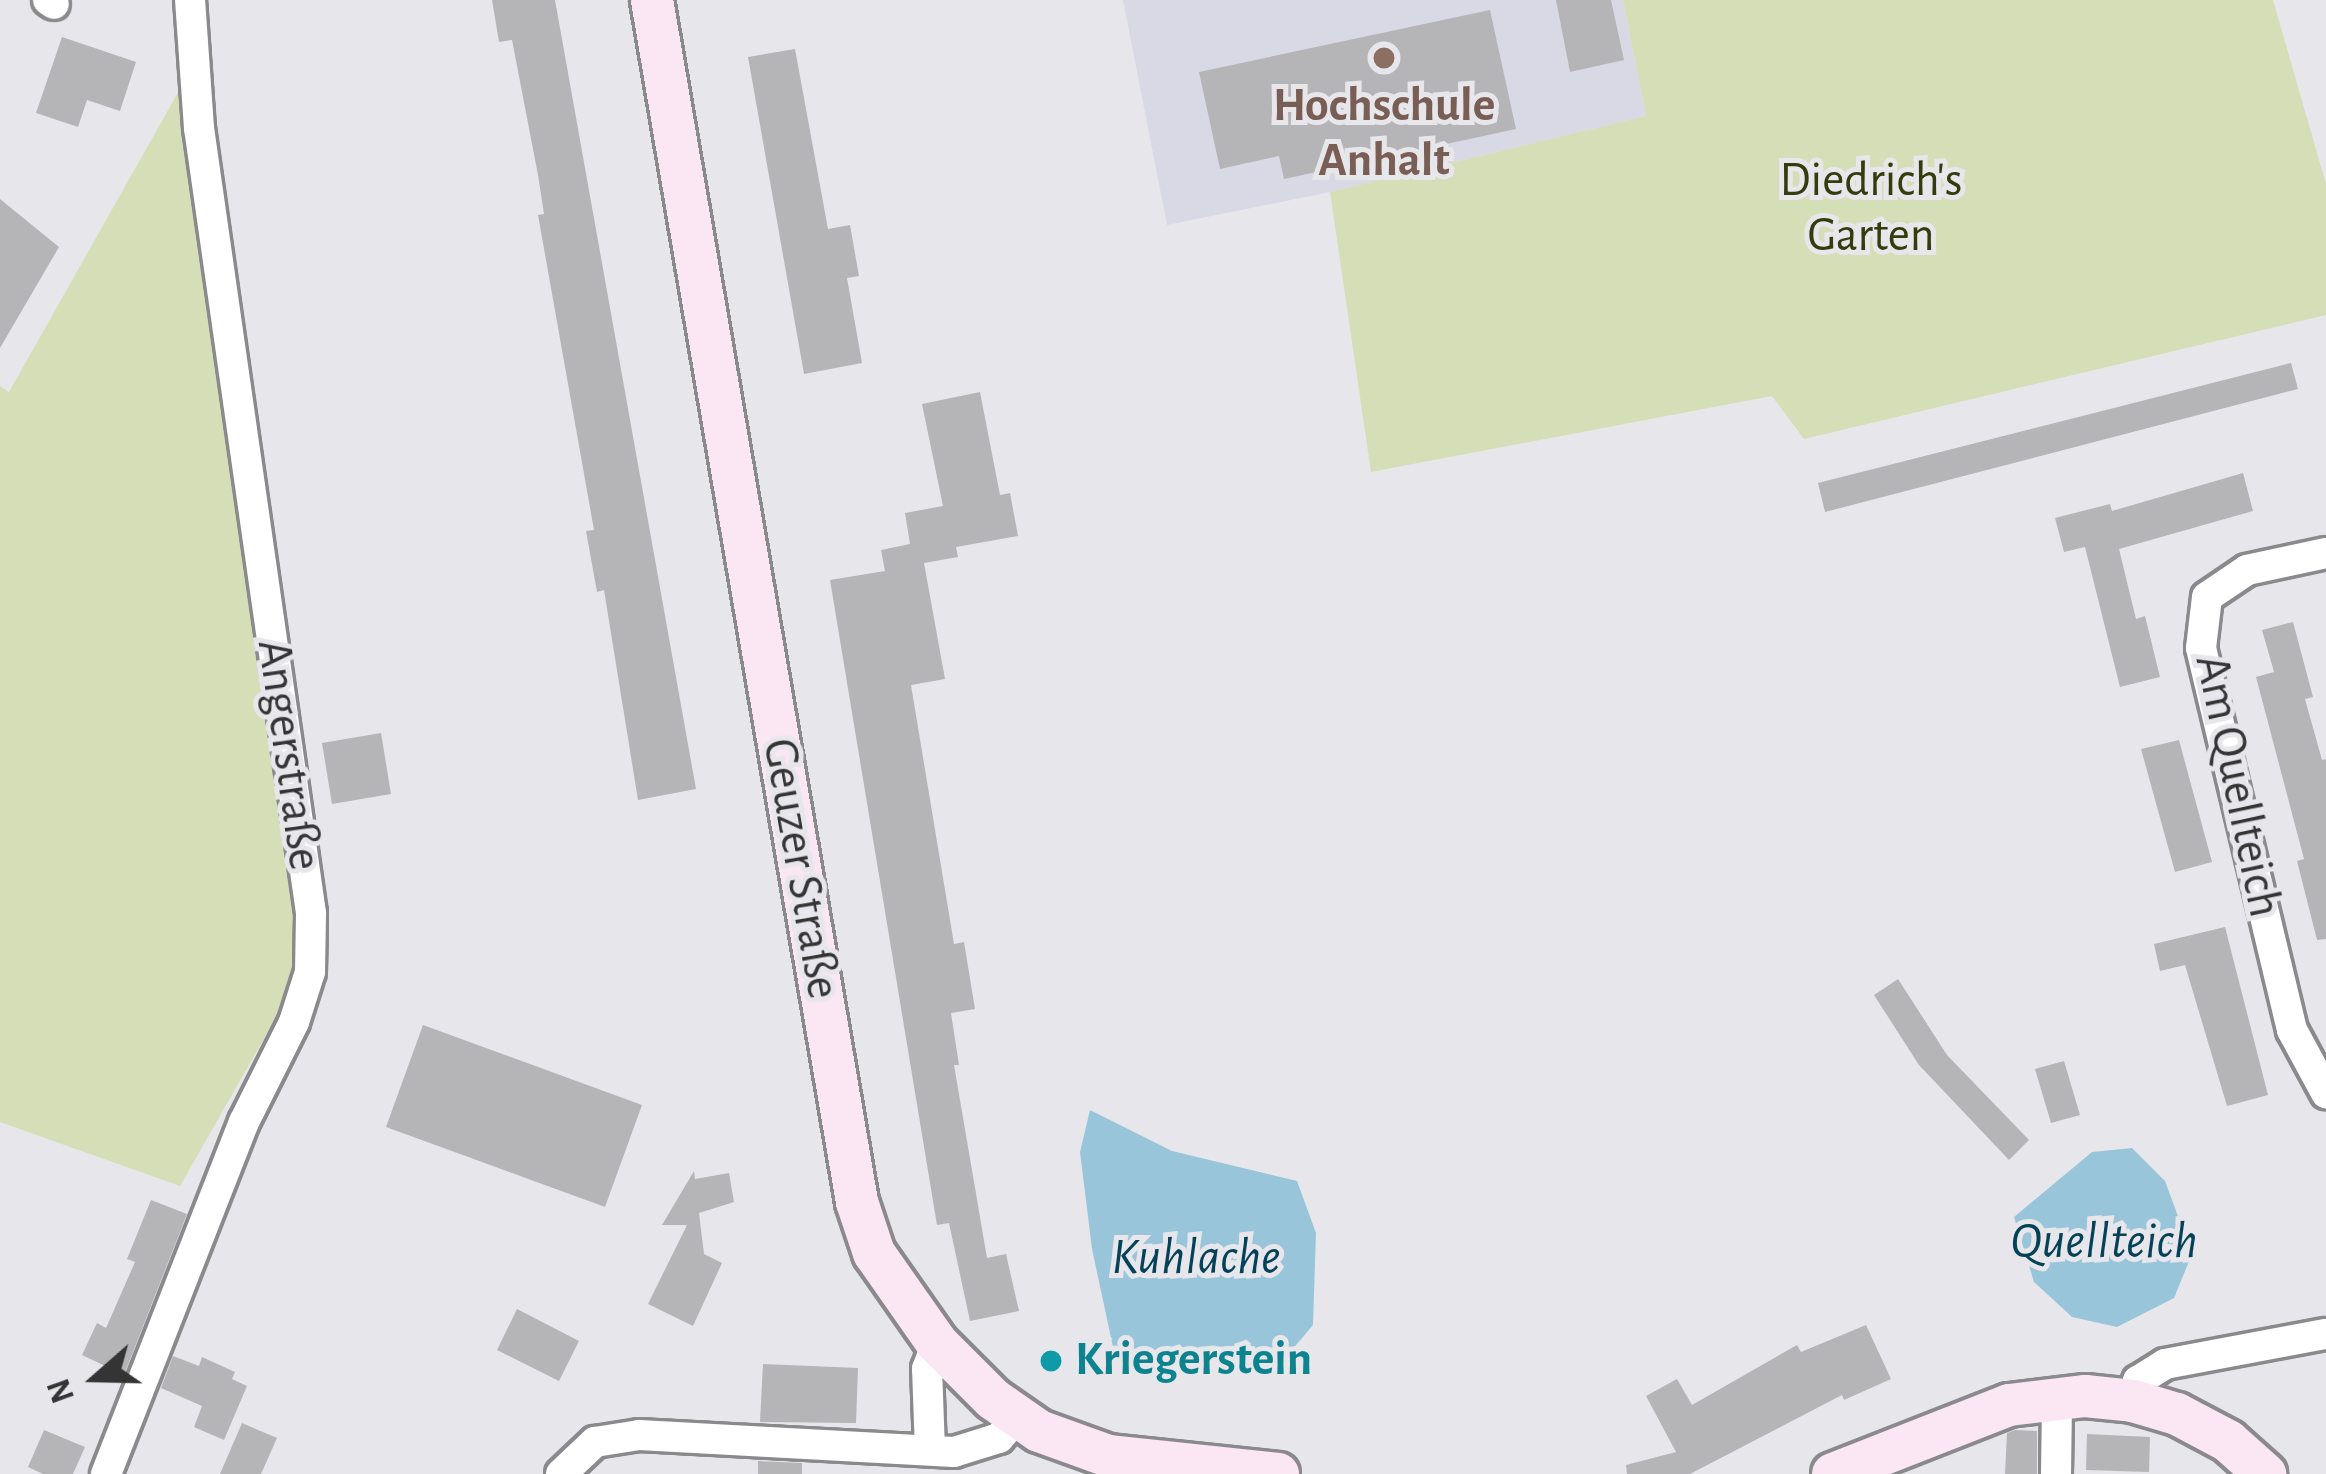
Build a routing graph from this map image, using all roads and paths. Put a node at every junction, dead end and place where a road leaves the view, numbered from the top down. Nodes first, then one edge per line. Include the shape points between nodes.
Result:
1 (190, 0) edge
2 (652, 0) edge
3 (2326, 553) edge
4 (2326, 1093) edge
5 (2326, 1334) edge
6 (937, 1343) junction
7 (2057, 1398) junction
8 (2133, 1401) junction
9 (1016, 1417) junction
10 (930, 1450) junction
11 (106, 1474) edge
12 (561, 1474) edge
13 (1277, 1474) edge
14 (1833, 1474) edge
15 (2056, 1474) edge
16 (2265, 1474) edge

1 - 11 street, Angerstraße via 202,151 311,913 310,972
2 - 6 main road, Geuzer Straße via 857,1202 886,1276
3 - 4 street, Am Quellteich via 2247,570 2206,597 2201,648 2292,1030
5 - 8 street via 2165,1364 2138,1382
6 - 9 main road, Geuzer Straße
6 - 10 street via 927,1369
7 - 8 main road
7 - 14 main road via 1966,1418
7 - 15 street
8 - 16 main road via 2228,1442
9 - 10 street via 977,1448
9 - 13 main road, Geuzer Straße via 1108,1456
10 - 12 street via 639,1435 595,1442

